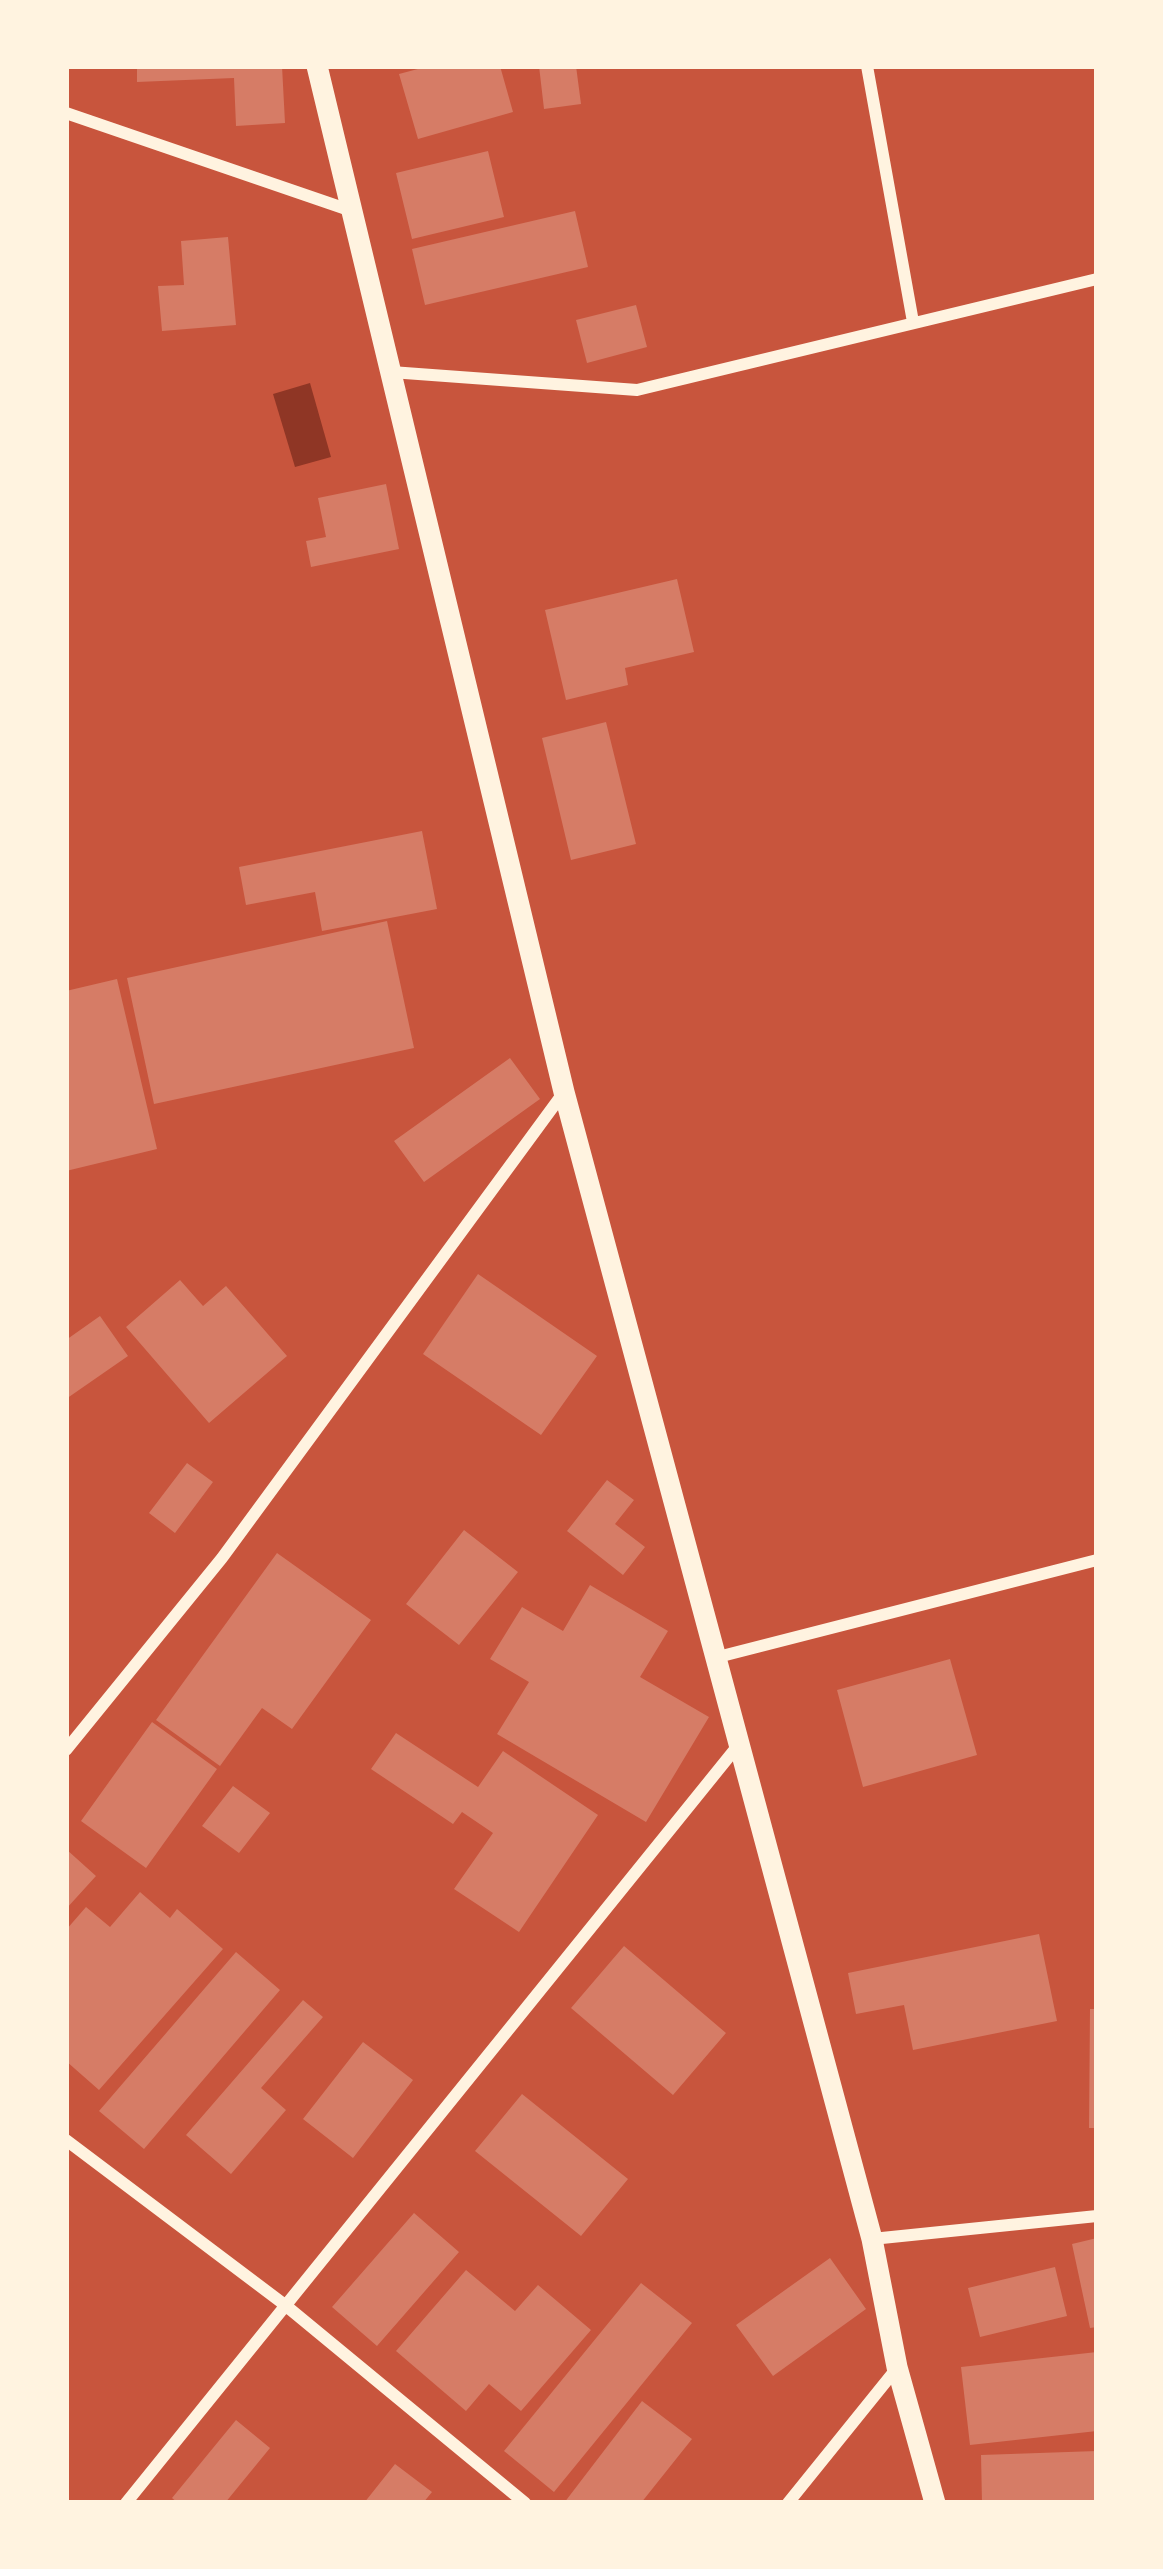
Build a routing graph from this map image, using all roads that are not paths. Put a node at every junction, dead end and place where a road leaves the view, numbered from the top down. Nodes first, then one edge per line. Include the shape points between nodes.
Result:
1 (317, 66) edge
2 (867, 66) edge
3 (66, 113) edge
4 (352, 211) junction
5 (1097, 279) edge
6 (913, 322) junction
7 (391, 373) junction
8 (564, 1092) junction
9 (1097, 1560) edge
10 (715, 1658) junction
11 (736, 1748) junction
12 (66, 1750) edge
13 (66, 2140) edge
14 (1097, 2216) edge
15 (872, 2239) junction
16 (285, 2305) junction
17 (898, 2367) junction
18 (126, 2503) edge
19 (525, 2503) edge
20 (788, 2503) edge
21 (935, 2503) edge

1 - 4 street
2 - 6 street
3 - 4 street
4 - 7 street
5 - 6 street
6 - 7 street via 637,390
7 - 8 street
8 - 10 street
8 - 12 street via 222,1558
9 - 10 street
10 - 11 street
11 - 15 street
11 - 16 street
13 - 16 street
14 - 15 street
15 - 17 street
16 - 18 street
16 - 19 street
17 - 20 street
17 - 21 street

